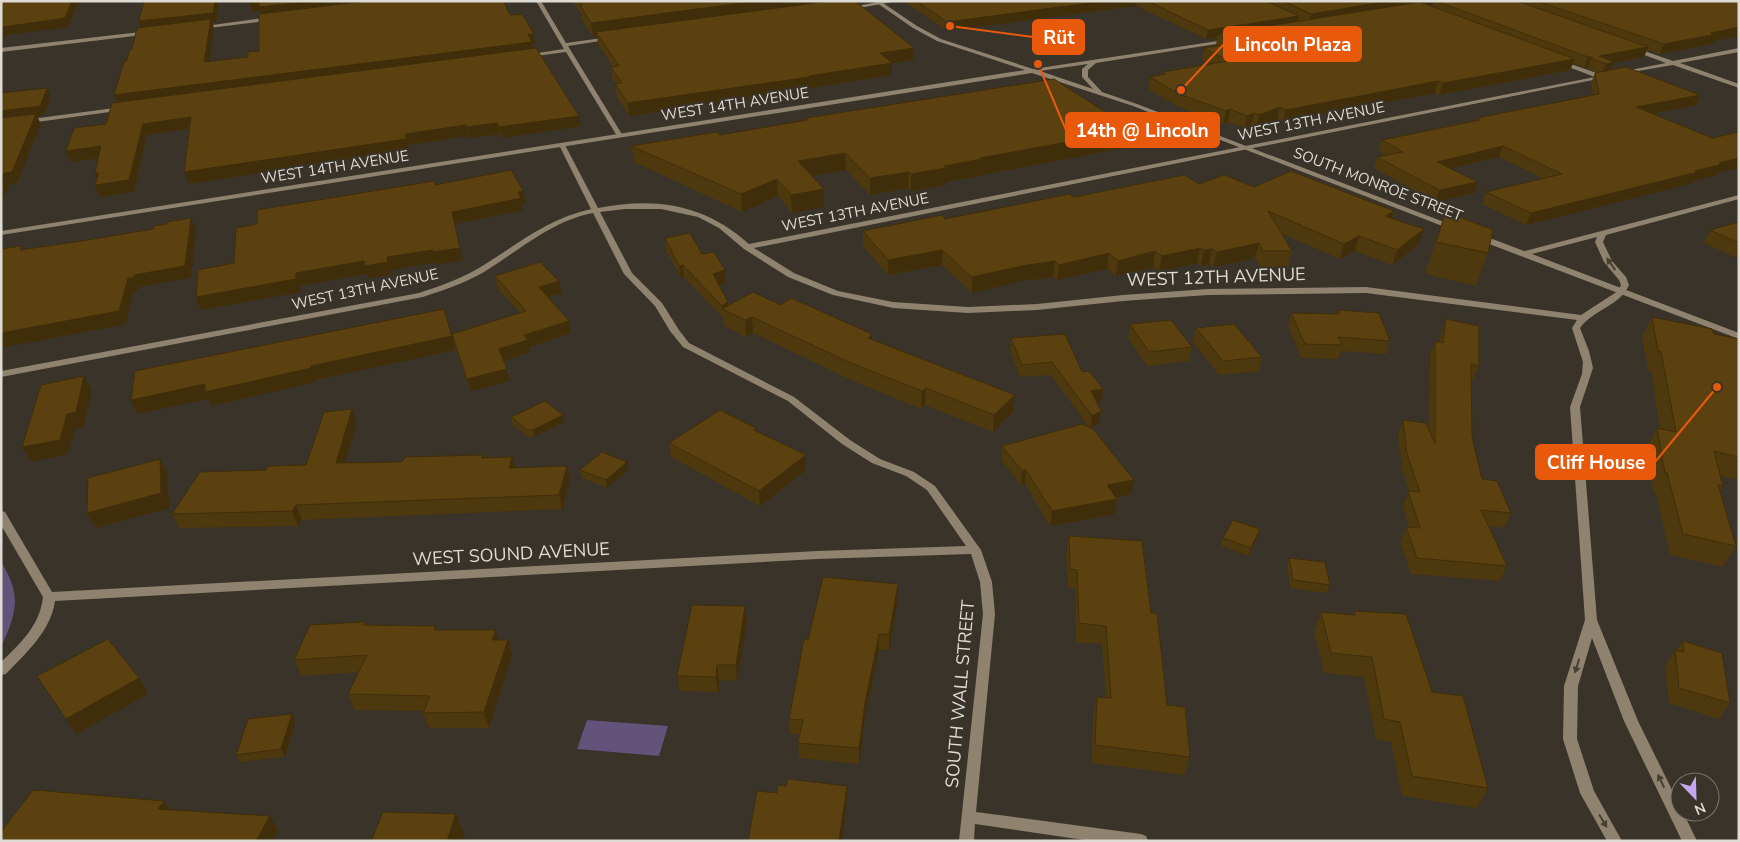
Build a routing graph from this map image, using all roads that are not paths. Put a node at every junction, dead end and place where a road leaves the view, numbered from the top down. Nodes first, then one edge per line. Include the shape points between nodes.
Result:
1 (538, 1) edge
2 (896, 1) edge
3 (878, 2) edge
4 (838, 9) edge
5 (274, 19) edge
6 (196, 28) edge
7 (157, 32) edge
8 (620, 38) edge
9 (1235, 39) edge
10 (567, 48) junction
11 (1630, 48) edge
12 (1, 50) edge
13 (1739, 50) edge
14 (516, 56) edge
15 (1553, 60) edge
16 (1096, 61) junction
17 (1673, 63) junction
18 (1035, 70) junction
19 (1601, 77) junction
20 (1739, 86) edge
21 (1100, 93) junction
22 (130, 108) edge
23 (1, 125) edge
24 (620, 136) junction
25 (562, 146) junction
26 (1246, 148) junction
27 (1739, 197) edge
28 (595, 211) junction
29 (1459, 229) edge
30 (1468, 233) edge
31 (1, 234) edge
32 (1602, 234) junction
33 (747, 247) junction
34 (1524, 254) junction
35 (1622, 292) junction
36 (1583, 318) junction
37 (1739, 336) edge
38 (1, 374) edge
39 (1, 515) edge
40 (975, 550) junction
41 (49, 597) junction
42 (1591, 620) junction
43 (1, 670) edge
44 (968, 817) junction
45 (966, 841) edge
46 (1141, 841) edge
47 (1615, 841) edge
48 (1690, 841) edge

1 - 10 street
2 - 3 street
3 - 4 street
3 - 18 street, SOUTH MONROE STREET via 915,28 939,40
5 - 6 street
7 - 12 street
8 - 10 street
9 - 16 street, WEST 14TH AVENUE
10 - 14 street
10 - 24 street
11 - 17 street
13 - 17 street, WEST 13TH AVENUE
15 - 19 street
16 - 18 street, WEST 14TH AVENUE
16 - 21 street via 1085,69 1085,77
17 - 19 street, WEST 13TH AVENUE
17 - 20 street
18 - 21 street, SOUTH MONROE STREET
18 - 24 street, WEST 14TH AVENUE
19 - 26 street, WEST 13TH AVENUE
21 - 26 street, SOUTH MONROE STREET
22 - 23 street
24 - 25 street, WEST 14TH AVENUE
25 - 28 street, SOUTH WALL STREET
25 - 31 street, WEST 14TH AVENUE
26 - 29 street, SOUTH MONROE STREET
26 - 33 street, WEST 13TH AVENUE
27 - 32 street
28 - 33 street, WEST 13TH AVENUE via 643,206 694,213 713,222
28 - 38 street, WEST 13TH AVENUE via 559,221 471,276 420,295
28 - 40 street, SOUTH WALL STREET via 635,285 658,304 686,345 791,399 846,442 931,488
30 - 34 street, SOUTH MONROE STREET
32 - 34 street
35 -> 32 street via 1623,279 1608,262 1599,242
33 - 36 street, WEST 12TH AVENUE via 791,276 836,293 893,306 968,310 1208,292 1366,290
34 - 35 street, SOUTH MONROE STREET
35 - 36 street
35 - 37 street, SOUTH MONROE STREET
36 - 42 street via 1576,328 1587,361 1587,373 1575,407
39 - 41 street
40 - 41 street, WEST SOUND AVENUE via 797,556
40 - 44 street, SOUTH WALL STREET via 986,582 988,614
41 - 43 street via 49,607 39,627
42 -> 47 street via 1571,686 1570,739 1587,793
48 -> 42 street via 1631,721
44 - 45 street, SOUTH WALL STREET
44 - 46 street

